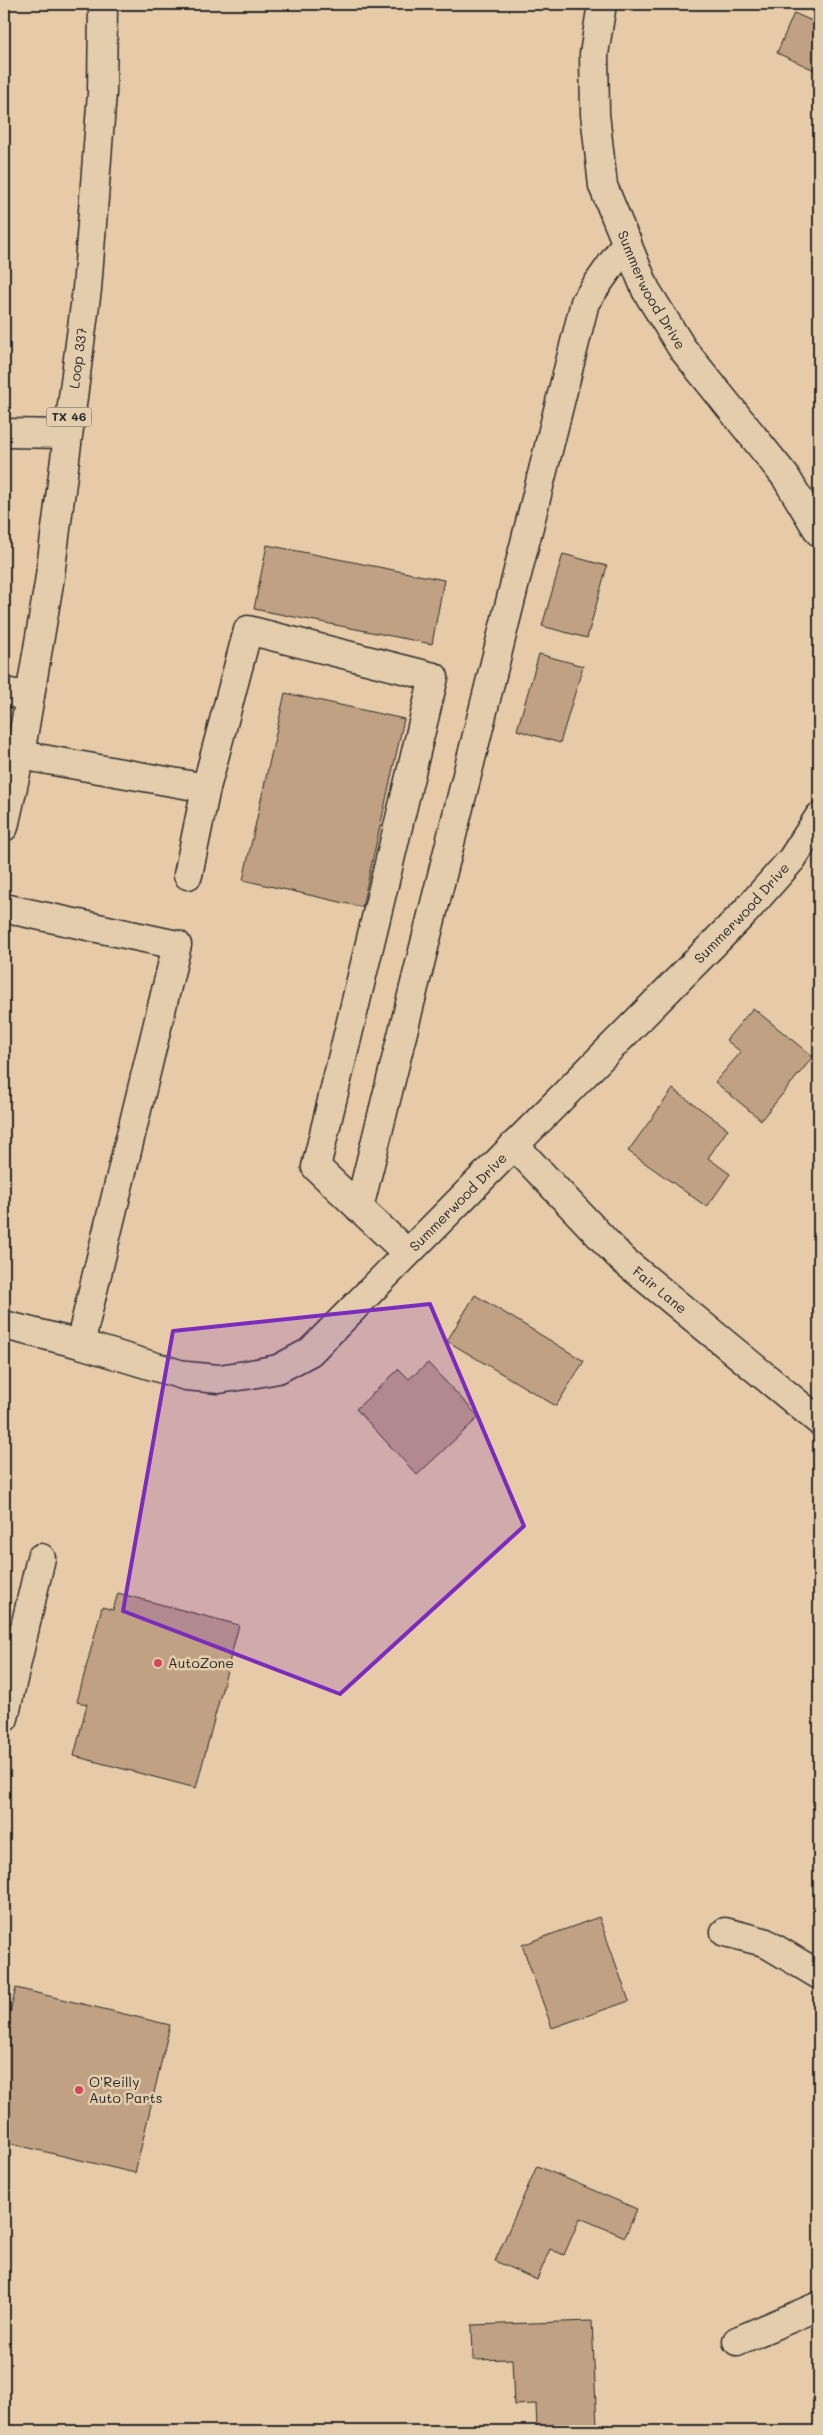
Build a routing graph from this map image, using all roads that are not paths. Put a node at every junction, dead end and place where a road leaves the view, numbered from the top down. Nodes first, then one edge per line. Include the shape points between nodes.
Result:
1 (103, 4) edge
2 (602, 4) edge
3 (626, 242) junction
4 (4, 433) edge
5 (67, 434) junction
6 (819, 532) edge
7 (17, 694) edge
8 (20, 754) junction
9 (206, 788) junction
10 (819, 817) edge
11 (4, 826) edge
12 (188, 875) dead end
13 (4, 908) edge
14 (514, 1145) junction
15 (360, 1208) junction
16 (407, 1254) junction
17 (4, 1325) edge
18 (80, 1344) junction
19 (819, 1421) edge
20 (41, 1558) dead end
21 (4, 1718) edge
22 (725, 1932) dead end
23 (819, 1976) edge
24 (819, 2306) edge
25 (737, 2341) dead end

1 - 5 street, Loop 337 / TX 46 via 102,93 87,279
2 - 3 street, Summerwood Drive via 594,54 595,114 603,186
3 - 6 street, Summerwood Drive via 646,290 682,348 785,476
3 - 15 street via 585,302
4 - 5 street
5 - 7 street, Loop 337 / TX 46 via 49,583
7 - 8 street, Loop 337 / TX 46
8 - 9 street
8 - 11 street, Loop 337 / TX 46
9 - 12 street
9 - 15 street via 248,630 434,677 316,1167
10 - 14 street, Summerwood Drive via 792,859 745,912
13 - 18 street via 177,944
14 - 16 street, Summerwood Drive
14 - 19 street, Fair Lane via 622,1259
15 - 16 street
16 - 18 street, Summerwood Drive via 310,1352 278,1368 219,1379 186,1376
17 - 18 street, Summerwood Drive
20 - 21 street
22 - 23 street via 764,1942
24 - 25 street

